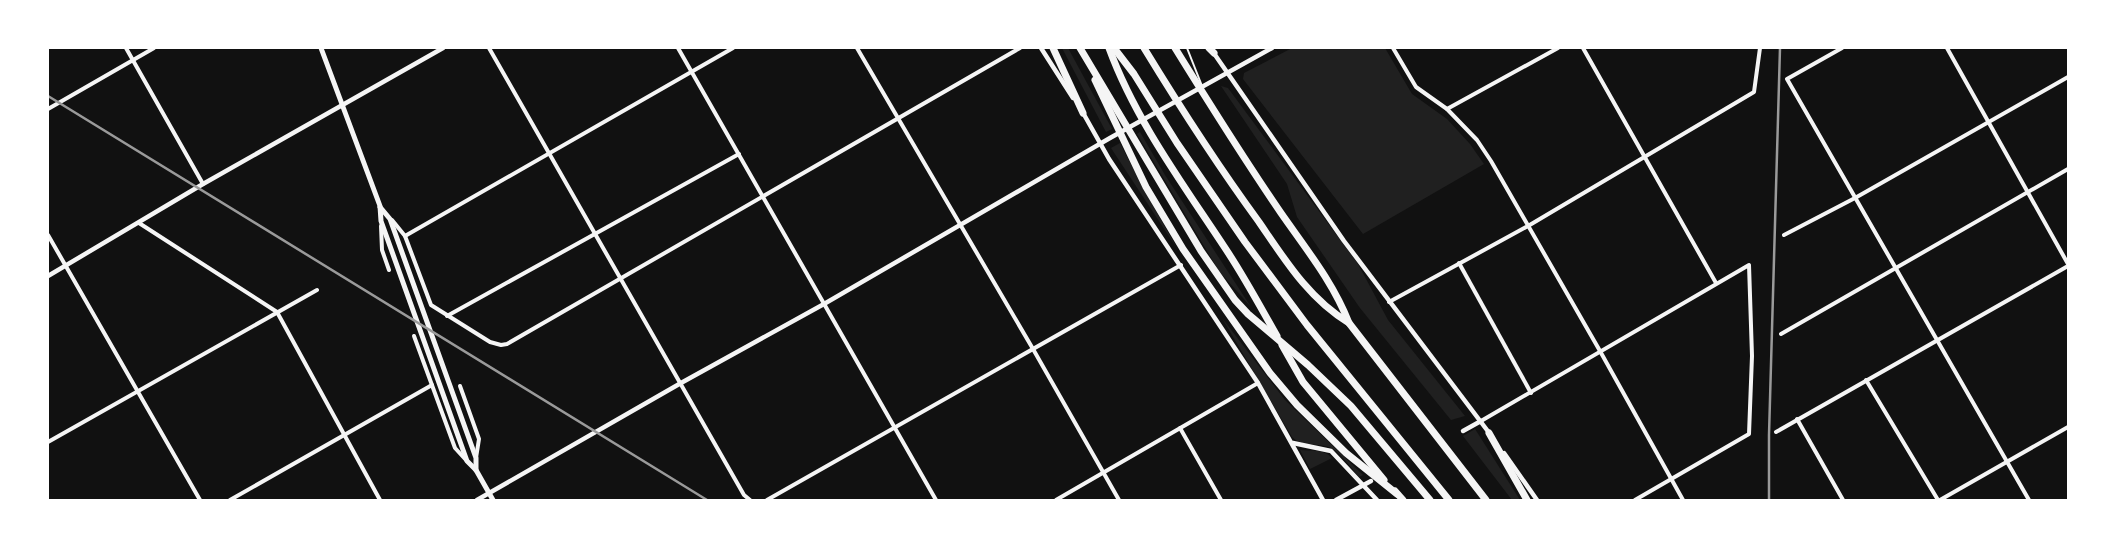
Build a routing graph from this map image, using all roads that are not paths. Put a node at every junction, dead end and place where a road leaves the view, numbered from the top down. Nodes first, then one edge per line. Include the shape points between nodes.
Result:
1 (126, 48) edge
2 (154, 48) edge
3 (321, 48) edge
4 (443, 48) edge
5 (489, 48) edge
6 (678, 48) edge
7 (733, 48) edge
8 (858, 48) edge
9 (1020, 48) edge
10 (1041, 48) edge
11 (1053, 48) edge
12 (1080, 48) edge
13 (1109, 48) edge
14 (1114, 48) edge
15 (1144, 48) edge
16 (1175, 48) edge
17 (1186, 48) edge
18 (1272, 48) edge
19 (1393, 48) edge
20 (1558, 48) edge
21 (1583, 48) edge
22 (1760, 48) edge
23 (1842, 48) edge
24 (1947, 48) edge
25 (1211, 49) edge
26 (1084, 55) junction
27 (133, 60) junction
28 (692, 71) junction
29 (1227, 74) junction
30 (2068, 76) edge
31 (343, 105) junction
32 (1211, 106) junction
33 (48, 109) edge
34 (1447, 109) junction
35 (1083, 114) junction
36 (898, 118) junction
37 (1988, 122) junction
38 (1100, 144) junction
39 (549, 152) junction
40 (739, 154) junction
41 (1646, 157) junction
42 (2068, 168) edge
43 (203, 184) junction
44 (2028, 192) junction
45 (763, 196) junction
46 (1855, 198) junction
47 (380, 206) junction
48 (390, 219) junction
49 (381, 221) junction
50 (140, 222) junction
51 (960, 225) junction
52 (1528, 226) junction
53 (48, 235) edge
54 (596, 235) junction
55 (1784, 235) dead end
56 (405, 236) junction
57 (1459, 263) junction
58 (1181, 265) junction
59 (2068, 265) edge
60 (65, 266) junction
61 (1896, 268) junction
62 (389, 270) dead end
63 (48, 276) edge
64 (621, 278) junction
65 (1716, 283) junction
66 (317, 290) dead end
67 (1389, 302) junction
68 (824, 304) junction
69 (278, 312) junction
70 (447, 316) junction
71 (1349, 323) junction
72 (1781, 334) dead end
73 (414, 336) dead end
74 (1937, 340) junction
75 (1033, 349) junction
76 (1600, 351) junction
77 (1866, 380) junction
78 (680, 383) junction
79 (1258, 383) junction
80 (432, 385) junction
81 (460, 386) dead end
82 (137, 391) junction
83 (1530, 393) junction
84 (1796, 420) junction
85 (1481, 421) junction
86 (2068, 427) edge
87 (895, 428) junction
88 (1180, 428) junction
89 (1463, 431) dead end
90 (1776, 432) dead end
91 (1490, 433) junction
92 (344, 435) junction
93 (48, 442) edge
94 (1293, 443) junction
95 (476, 458) junction
96 (467, 461) junction
97 (2007, 462) junction
98 (476, 470) junction
99 (1102, 473) junction
100 (1672, 480) junction
101 (1371, 482) dead end
102 (1364, 485) junction
103 (488, 494) junction
104 (1396, 494) junction
105 (200, 500) edge
106 (230, 500) edge
107 (380, 500) edge
108 (477, 500) edge
109 (493, 500) edge
110 (750, 500) edge
111 (767, 500) edge
112 (936, 500) edge
113 (1056, 500) edge
114 (1119, 500) edge
115 (1221, 500) edge
116 (1323, 500) edge
117 (1336, 500) edge
118 (1377, 500) edge
119 (1403, 500) edge
120 (1430, 500) edge
121 (1449, 500) edge
122 (1486, 500) edge
123 (1527, 500) edge
124 (1537, 500) edge
125 (1635, 500) edge
126 (1683, 500) edge
127 (1843, 500) edge
128 (1939, 500) edge
129 (2029, 500) edge

1 - 27 street
2 - 27 street
3 - 31 main road
4 - 31 street
5 - 39 street
6 - 28 street
7 - 28 street
8 - 36 street
9 - 36 street
10 - 35 street
11 - 35 highway
12 - 26 highway
13 - 104 highway via 1121,81 1164,156 1245,279 1303,382
14 - 121 highway via 1244,242
15 - 71 highway via 1211,154 1306,288 1333,314
16 - 32 highway
17 - 32 lane
18 - 29 street
19 - 34 street via 1416,87
20 - 34 street
21 - 41 street
22 - 41 street via 1754,92
23 - 46 street via 1787,79
24 - 37 street
25 - 29 street
26 - 104 highway via 1146,187 1183,249 1270,373 1297,405
26 - 120 highway via 1217,276 1248,314 1351,406
27 - 33 street
27 - 43 street
28 - 39 street
28 - 40 street
29 - 38 street
29 - 67 street
30 - 37 street
31 - 43 street
31 - 47 main road
32 - 71 highway via 1326,276
34 - 52 street via 1477,140
35 - 38 street
36 - 45 street
36 - 51 street
37 - 44 street
37 - 46 street
38 - 51 street
38 - 58 street
39 - 54 street
39 - 56 street
40 - 45 street
40 - 54 street
41 - 52 street
41 - 65 street
42 - 44 street
43 - 50 street
44 - 59 street
44 - 61 street
45 - 64 street
45 - 68 street
46 - 55 street
46 - 61 street
47 - 48 main road
47 - 49 main road
48 - 56 street
48 - 95 main road
49 - 62 street via 382,250
49 - 96 main road
50 - 60 street
50 - 69 street
51 - 68 street
51 - 75 street
52 - 57 street
52 - 76 street
53 - 60 street
54 - 64 street
54 - 70 street
56 - 70 street via 428,298
57 - 67 street
57 - 83 street
58 - 75 street
58 - 79 street
59 - 74 street
60 - 63 street
60 - 82 street
61 - 72 street
61 - 74 street
64 - 70 street via 501,345 490,342
64 - 78 street
65 - 76 street
65 - 100 street via 1749,265 1752,356 1749,434
66 - 69 street
67 - 85 street
68 - 78 street
68 - 87 street
69 - 82 street
69 - 92 street
71 - 122 highway
73 - 80 street
74 - 77 street
74 - 97 street
75 - 87 street
75 - 99 street
76 - 83 street
76 - 100 street
77 - 84 street
77 - 128 street
78 - 103 street
78 - 110 street via 744,495
79 - 88 street
79 - 94 street
80 - 92 street
80 - 96 street via 455,448
81 - 95 street via 479,439
82 - 93 street
82 - 105 street
83 - 85 street
84 - 90 street
84 - 127 street
85 - 89 street
85 - 91 street
86 - 97 street
87 - 111 street
87 - 112 street
88 - 99 street
88 - 115 street
91 - 123 highway
91 - 124 street
92 - 106 street
92 - 107 street
94 - 102 street via 1331,451
94 - 116 street
95 - 98 main road
96 - 98 main road
97 - 128 street
97 - 129 street
98 - 103 main road
99 - 113 street
99 - 114 street
100 - 125 street
100 - 126 street
101 - 102 street
102 - 117 street
102 - 118 street
103 - 108 street
103 - 109 main road
104 - 119 highway

